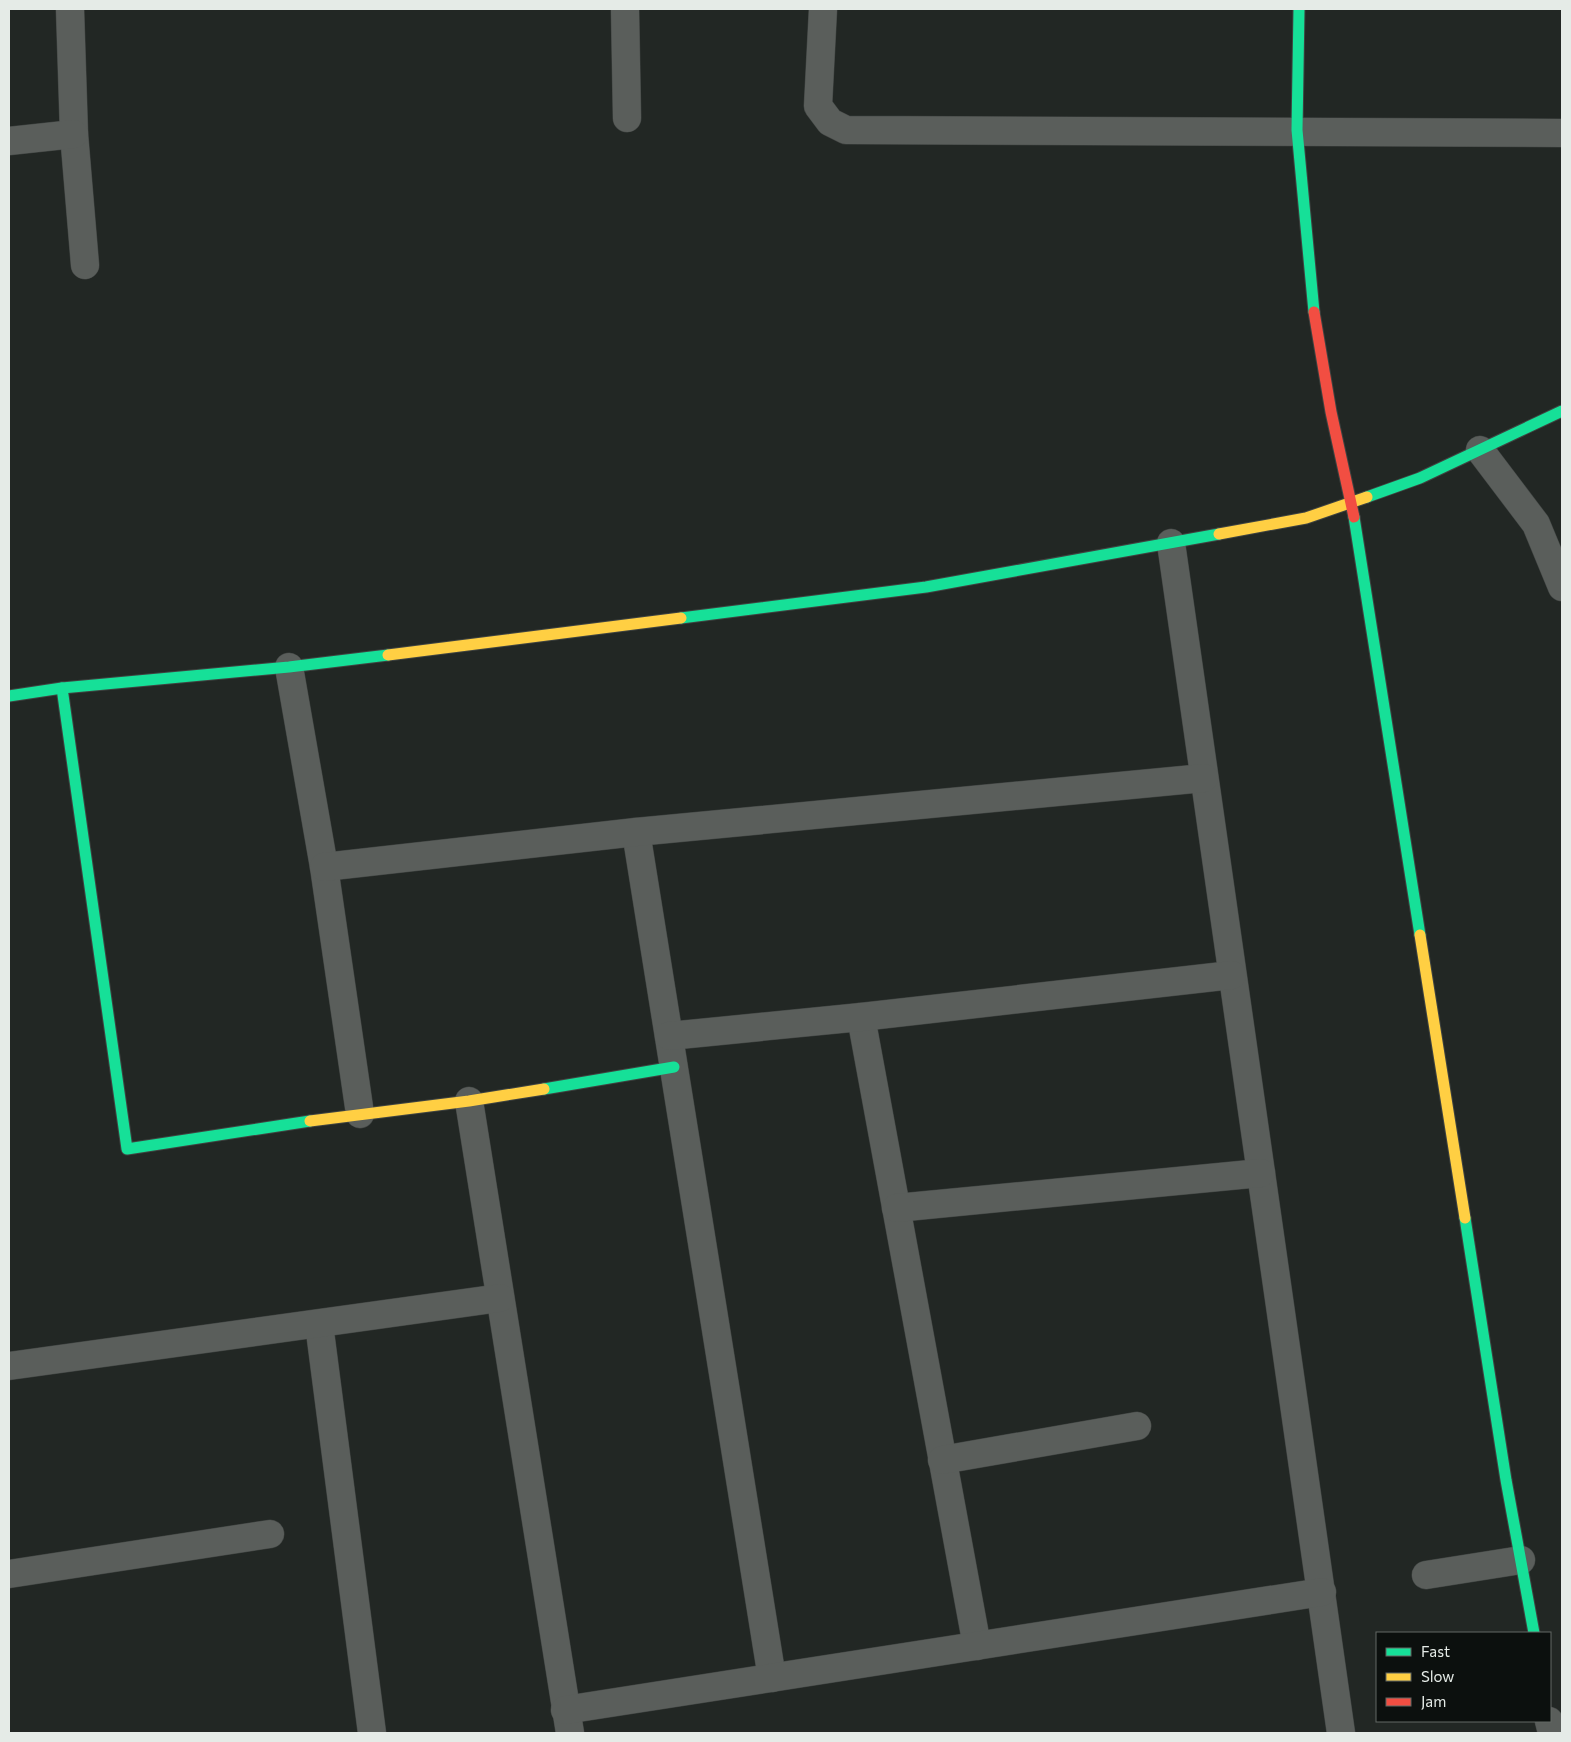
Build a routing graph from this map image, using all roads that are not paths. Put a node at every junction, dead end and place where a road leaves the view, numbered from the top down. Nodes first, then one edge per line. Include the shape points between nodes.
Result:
1 (70, 9) edge
2 (625, 9) edge
3 (822, 9) edge
4 (1299, 9) edge
5 (627, 118) dead end
6 (1297, 130) junction
7 (1562, 133) edge
8 (74, 134) junction
9 (9, 141) edge
10 (85, 266) dead end
11 (1562, 411) edge
12 (1480, 450) junction
13 (1352, 503) junction
14 (1171, 543) junction
15 (1562, 587) edge
16 (289, 667) junction
17 (62, 688) junction
18 (9, 696) edge
19 (1204, 778) junction
20 (636, 832) junction
21 (324, 867) junction
22 (1232, 975) junction
23 (861, 1017) junction
24 (669, 1036) junction
25 (674, 1067) junction
26 (469, 1101) junction
27 (360, 1114) junction
28 (1260, 1173) junction
29 (896, 1208) junction
30 (500, 1298) junction
31 (319, 1324) junction
32 (9, 1366) edge
33 (1137, 1426) dead end
34 (942, 1460) junction
35 (270, 1534) dead end
36 (1521, 1560) junction
37 (9, 1574) edge
38 (1426, 1575) dead end
39 (1322, 1592) junction
40 (1534, 1632) edge
41 (977, 1646) junction
42 (772, 1678) junction
43 (568, 1722) edge
44 (372, 1733) edge
45 (1341, 1733) edge

1 - 8 street
2 - 5 street
3 - 6 street via 818,106 830,122 846,130
4 - 6 street
6 - 7 street
6 - 13 street via 1312,298 1331,412
8 - 9 street
8 - 10 street
11 - 12 street
12 - 13 street via 1420,478
12 - 15 street via 1536,524
13 - 14 street via 1306,518
13 - 36 street
14 - 16 street via 926,586
14 - 19 street
16 - 17 street
16 - 21 street
17 - 18 street
17 - 27 street via 128,1149
19 - 20 street
19 - 22 street
20 - 21 street
20 - 24 street
21 - 27 street
22 - 23 street
22 - 28 street
23 - 24 street
23 - 29 street
24 - 25 street
25 - 26 street
25 - 42 street
26 - 27 street
26 - 30 street
28 - 29 street
28 - 39 street
29 - 34 street
30 - 31 street
30 - 43 street
31 - 32 street
31 - 44 street
33 - 34 street
34 - 41 street
35 - 37 street
36 - 38 street
36 - 40 street
39 - 41 street
39 - 45 street
41 - 42 street
42 - 43 street

